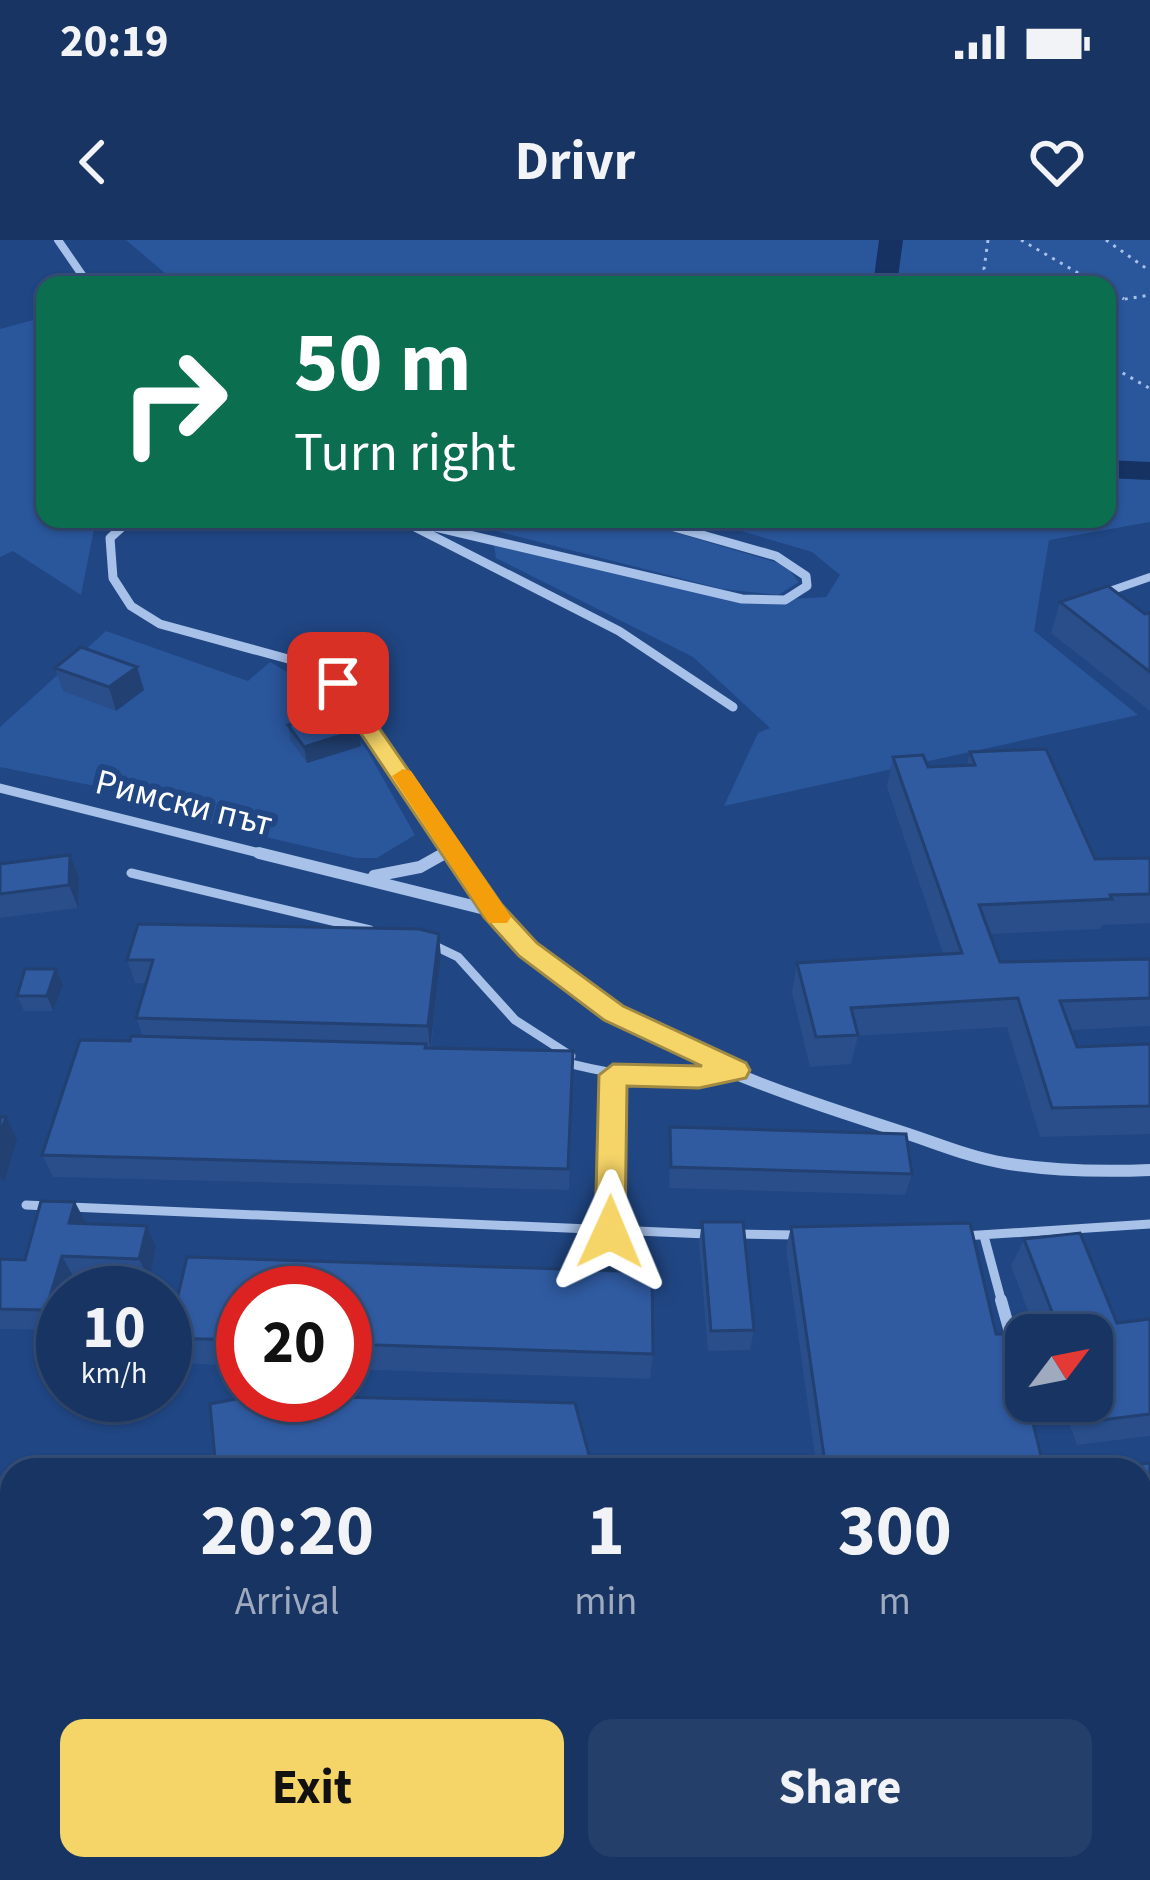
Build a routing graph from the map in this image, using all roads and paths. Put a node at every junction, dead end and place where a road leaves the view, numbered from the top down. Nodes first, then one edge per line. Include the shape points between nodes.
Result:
1 (58, 240) edge
2 (988, 240) edge
3 (1021, 240) edge
4 (1106, 240) edge
5 (1150, 271) edge
6 (83, 276) edge
7 (988, 276) edge
8 (1084, 276) edge
9 (1116, 294) edge
10 (1150, 295) edge
11 (1124, 299) junction
12 (1116, 300) edge
13 (1116, 369) edge
14 (1149, 388) edge
15 (121, 528) edge
16 (418, 528) edge
17 (438, 528) edge
18 (678, 528) edge
19 (1150, 577) edge
20 (1119, 604) edge
21 (733, 706) dead end
22 (0, 788) edge
23 (451, 849) junction
24 (131, 873) dead end
25 (353, 876) junction
26 (493, 911) junction
27 (382, 933) edge
28 (428, 944) edge
29 (557, 1062) edge
30 (580, 1062) junction
31 (736, 1070) junction
32 (613, 1075) junction
33 (1150, 1170) edge
34 (26, 1205) dead end
35 (1150, 1224) edge
36 (610, 1232) junction
37 (814, 1236) edge
38 (943, 1236) edge
39 (984, 1236) junction
40 (1005, 1314) edge

1 - 6 street
2 - 7 path
3 - 8 path
4 - 5 path
9 - 11 path
10 - 11 path
11 - 12 path
13 - 14 path
15 - 23 street via 110,538 108,558 130,605 165,628 295,658 338,683
16 - 21 street via 507,571
17 - 18 street via 742,599 784,600 807,586 806,576 776,556
19 - 20 lane via 1104,593
22 - 25 street, Римски път
23 - 25 street, Римски път via 405,872
23 - 26 street
24 - 27 lane
25 - 26 street, Римски път
26 - 31 street via 590,999
28 - 30 lane via 463,957 513,1019
29 - 30 lane
30 - 32 lane
31 - 32 lane via 699,1078
31 - 33 street via 1000,1162
32 - 36 lane
34 - 36 lane
35 - 39 lane
36 - 37 lane
38 - 39 lane
39 - 40 lane

